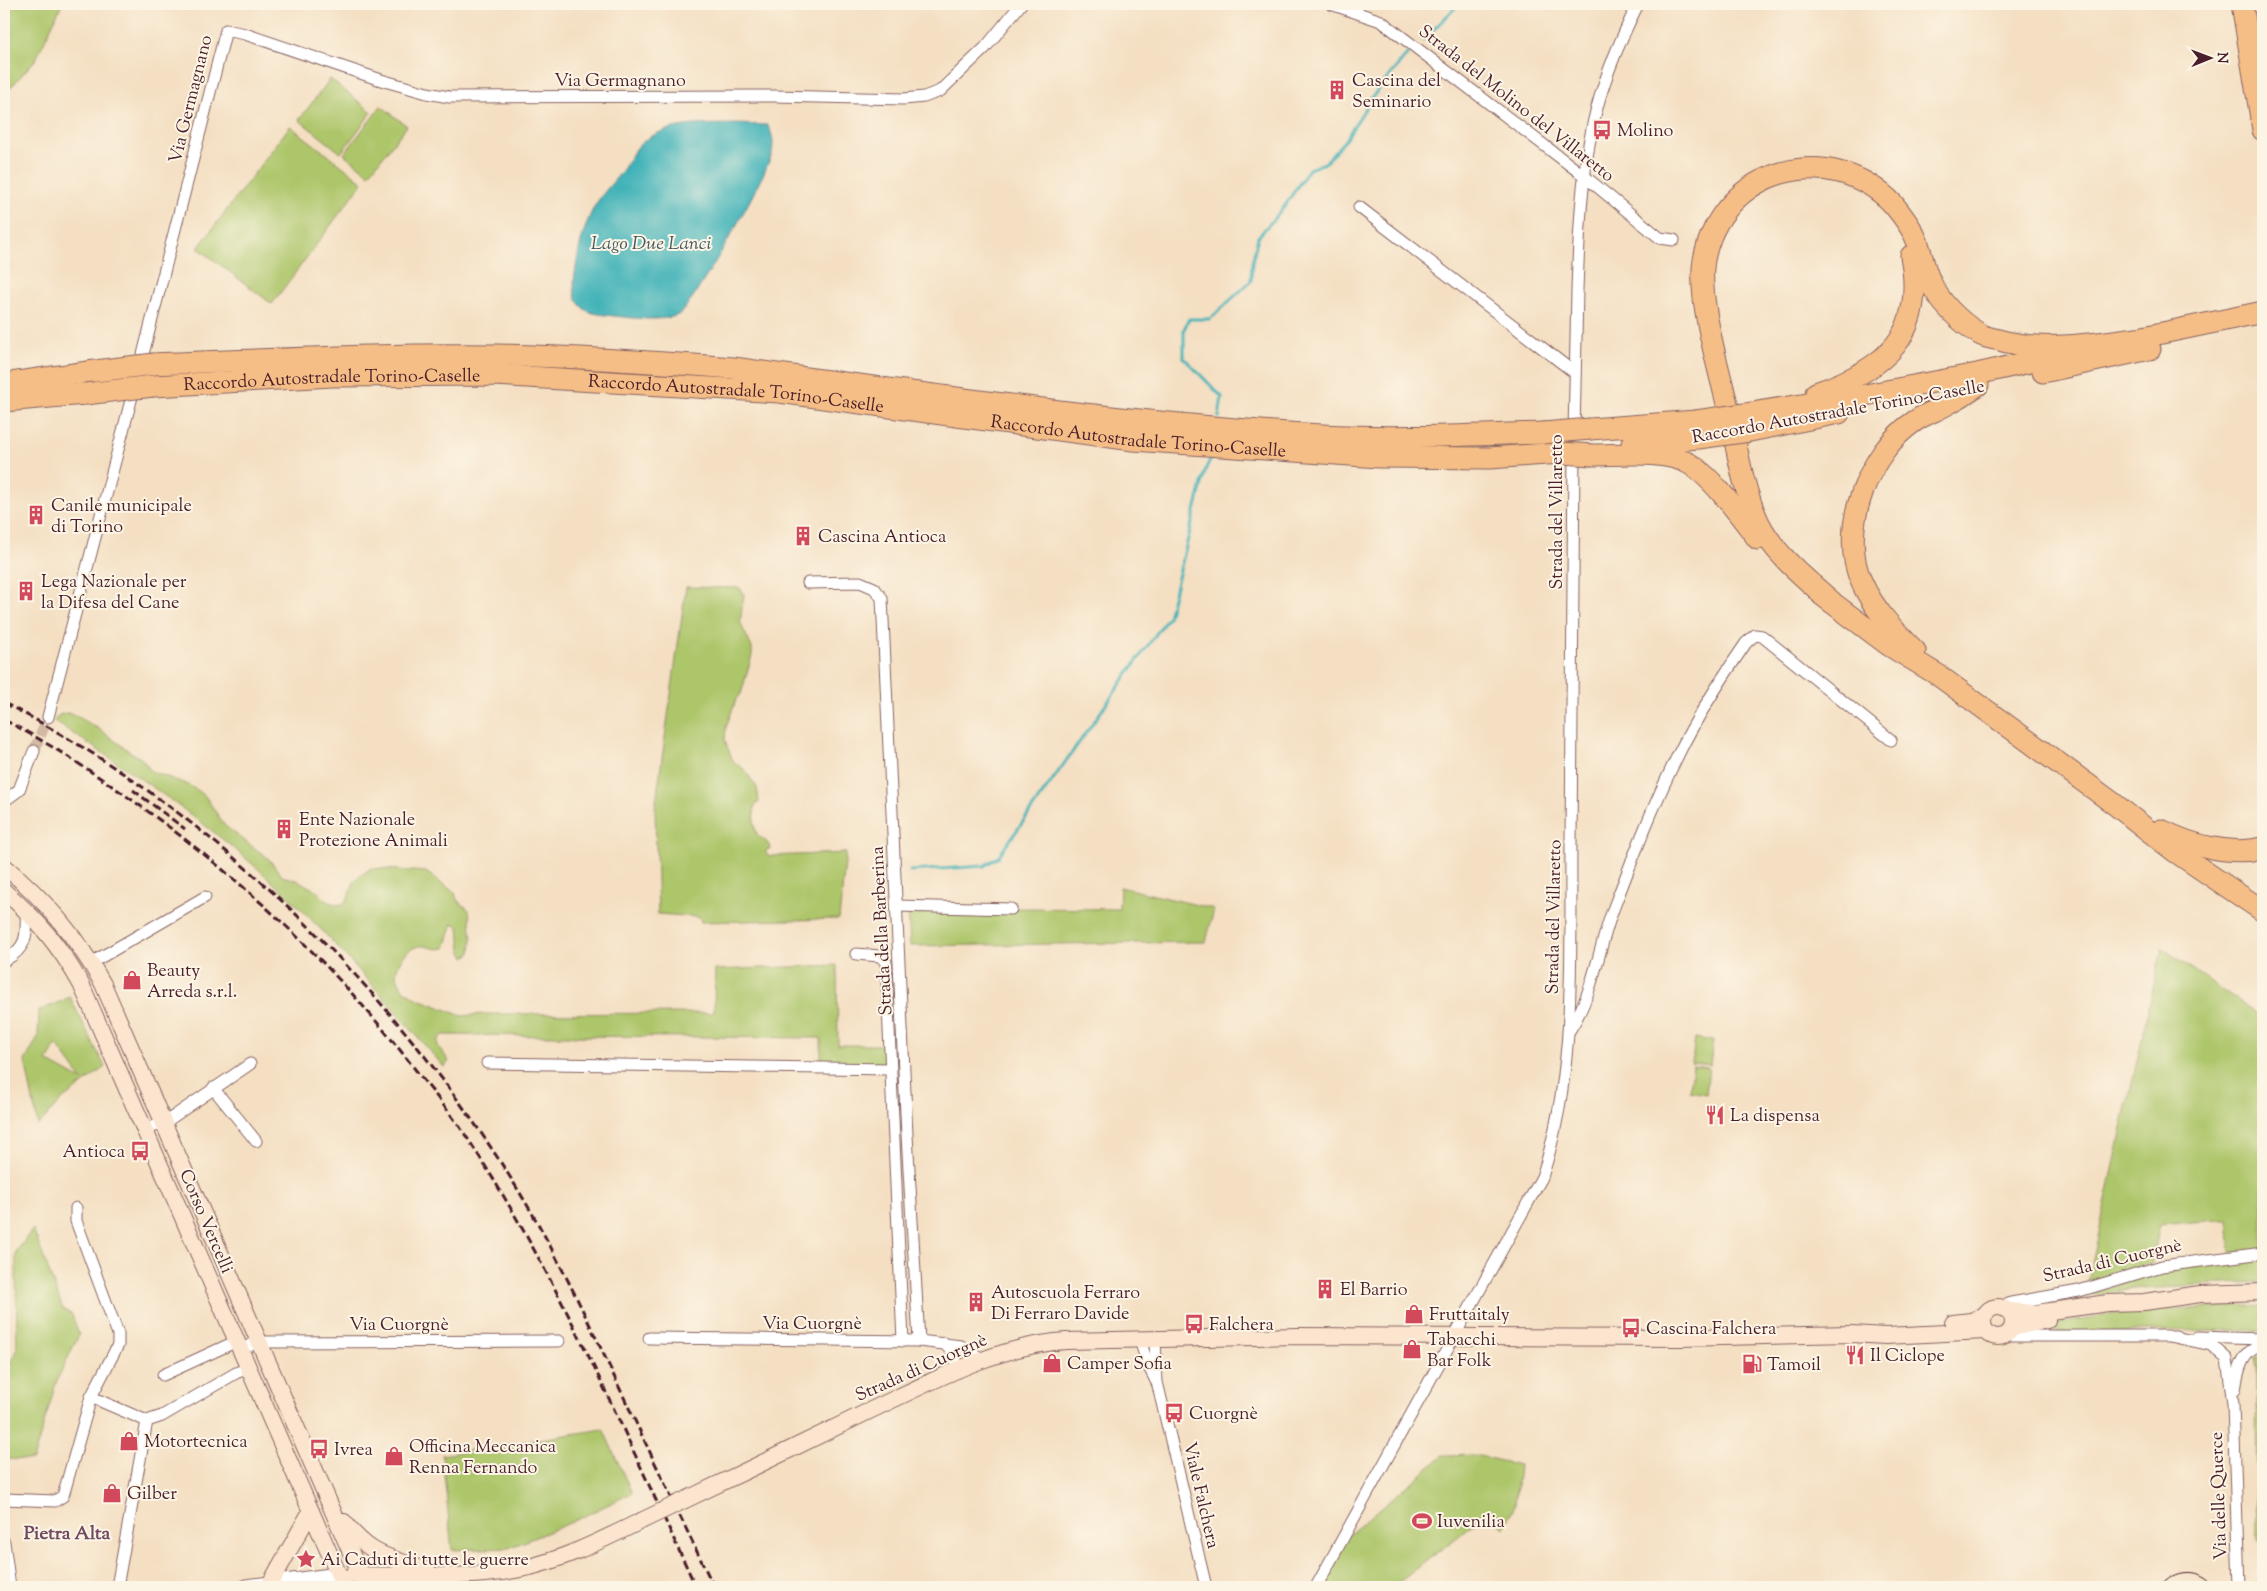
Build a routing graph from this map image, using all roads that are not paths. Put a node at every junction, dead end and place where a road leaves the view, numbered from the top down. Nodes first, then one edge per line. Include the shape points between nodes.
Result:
1 (1021, 4) edge
2 (1331, 4) edge
3 (1638, 4) edge
4 (2242, 4) edge
5 (2263, 130) edge
6 (1583, 175) junction
7 (1884, 197) junction
8 (1359, 206) dead end
9 (1674, 240) dead end
10 (2263, 312) edge
11 (2234, 325) junction
12 (2263, 326) edge
13 (2136, 338) junction
14 (1575, 372) junction
15 (687, 375) junction
16 (732, 378) junction
17 (4, 384) edge
18 (1978, 385) junction
19 (4, 401) edge
20 (1751, 419) junction
21 (1592, 445) junction
22 (808, 583) dead end
23 (1832, 602) junction
24 (1938, 675) junction
25 (48, 717) tunnel mouth
26 (1891, 740) dead end
27 (34, 751) tunnel mouth
28 (4, 801) edge
29 (2113, 803) junction
30 (2263, 848) edge
31 (2173, 850) junction
32 (4, 866) edge
33 (4, 891) edge
34 (205, 897) dead end
35 (897, 906) junction
36 (1011, 909) dead end
37 (26, 910) junction
38 (2263, 911) edge
39 (2263, 928) edge
40 (856, 954) dead end
41 (4, 961) edge
42 (92, 963) junction
43 (1569, 1031) junction
44 (487, 1063) dead end
45 (250, 1064) dead end
46 (891, 1068) junction
47 (213, 1088) junction
48 (164, 1123) junction
49 (146, 1129) junction
50 (256, 1141) dead end
51 (76, 1208) dead end
52 (2263, 1253) edge
53 (2263, 1292) edge
54 (2144, 1302) junction
55 (2005, 1309) junction
56 (1985, 1323) junction
57 (2009, 1332) junction
58 (2170, 1336) junction
59 (649, 1338) dead end
60 (1454, 1338) junction
61 (2263, 1339) edge
62 (1148, 1340) junction
63 (560, 1341) dead end
64 (903, 1341) junction
65 (920, 1341) junction
66 (260, 1342) junction
67 (944, 1343) junction
68 (238, 1345) junction
69 (2263, 1345) edge
70 (982, 1359) junction
71 (248, 1368) junction
72 (959, 1369) junction
73 (163, 1375) dead end
74 (91, 1397) junction
75 (2233, 1404) junction
76 (147, 1422) junction
77 (4, 1499) edge
78 (328, 1502) junction
79 (311, 1511) junction
80 (4, 1542) edge
81 (414, 1575) junction
82 (435, 1575) junction
83 (341, 1581) edge
84 (364, 1581) edge
85 (270, 1584) junction
86 (10, 1587) edge
87 (117, 1587) edge
88 (246, 1587) edge
89 (402, 1587) edge
90 (1206, 1587) edge
91 (1316, 1587) edge
92 (2239, 1587) edge
93 (2257, 1587) edge
94 (2263, 1587) edge

1 - 25 street, Via Germagnano via 985,48 940,91 904,99 449,97 399,85 226,30
2 - 6 street, Strada del Molino del Villaretto via 1381,20
3 - 6 street, Strada del Villaretto via 1607,75
4 - 5 highway
6 - 9 street, Strada del Molino del Villaretto via 1660,238
6 - 14 street, Strada del Villaretto
7 - 13 highway via 1916,238 1930,282 1948,309 1979,334 2010,344 2040,347
7 - 20 highway via 1905,233 1916,280 1905,333 1890,354 1843,384
7 - 23 highway via 1872,186 1829,169 1805,168 1764,179 1748,188 1723,213 1709,240 1703,270 1706,309 1754,509 1779,553
8 - 14 street
10 - 11 highway, Raccordo Autostradale Torino-Caselle
11 - 12 highway, Raccordo Autostradale Torino-Caselle
11 - 13 highway, Raccordo Autostradale Torino-Caselle
11 - 18 highway, Raccordo Autostradale Torino-Caselle
13 - 20 highway, Raccordo Autostradale Torino-Caselle
14 - 43 street, Strada del Villaretto
15 - 16 highway, Raccordo Autostradale Torino-Caselle
15 - 17 highway, Raccordo Autostradale Torino-Caselle, bridge via 499,355 344,357 154,364
15 - 19 highway, Raccordo Autostradale Torino-Caselle, bridge via 332,376 153,386
16 - 21 highway, Raccordo Autostradale Torino-Caselle, bridge via 1141,421 1323,435 1543,433
16 - 21 highway, Raccordo Autostradale Torino-Caselle, bridge via 779,392 1133,440 1379,457 1490,458 1552,453
18 - 20 highway, Raccordo Autostradale Torino-Caselle
18 - 24 highway via 1914,421 1884,450 1865,483 1855,521 1854,550 1861,581 1877,611
20 - 21 highway, Raccordo Autostradale Torino-Caselle, bridge
21 - 23 highway via 1687,462 1722,495 1780,565
22 - 35 street, Strada della Barberina via 860,582 874,588 882,598
23 - 24 highway via 1890,646
24 - 29 highway
26 - 43 street, Strada del Villaretto via 1762,636 1755,636 1746,643 1679,752 1644,829 1609,920 1580,1015
27 - 28 street via 18,790
29 - 30 highway via 2162,831 2191,843 2223,850
29 - 31 highway
31 - 38 highway
31 - 39 highway via 2243,914
32 - 42 main road, Corso Vercelli via 55,912
33 - 37 main road, Corso Vercelli
34 - 42 street
35 - 36 street
35 - 65 street, Strada della Barberina
37 - 41 street via 24,944
37 - 49 main road, Corso Vercelli via 52,938 81,984
40 - 46 street, Strada della Barberina via 880,956 886,962
42 - 48 main road, Corso Vercelli
43 - 60 street, Strada del Villaretto via 1564,1084 1542,1177
44 - 46 street
45 - 47 street
46 - 64 street, Strada della Barberina
47 - 48 street
47 - 50 street
48 - 49 street
48 - 66 main road, Corso Vercelli
49 - 68 main road, Corso Vercelli
51 - 74 street via 76,1221 119,1339
52 - 55 street, Strada di Cuorgnè via 2162,1266 2079,1291 2011,1303
53 - 54 main road, Strada di Cuorgnè via 2200,1294
54 - 55 main road, Strada di Cuorgnè via 2108,1303 2036,1313
54 - 57 main road, Strada di Cuorgnè via 2128,1308 2077,1314
55 - 56 main road via 1992,1308
55 - 57 main road via 2014,1320
56 - 57 main road via 1994,1337
56 - 60 main road, Strada di Cuorgnè via 1886,1328 1851,1334 1760,1337
57 - 58 street
58 - 61 street
58 - 75 street, Via delle Querce via 2201,1341 2222,1353 2226,1359
59 - 64 street, Via Cuorgnè
60 - 62 main road, Strada di Cuorgnè via 1298,1336
60 - 91 street, Strada del Villaretto
62 - 70 main road, Strada di Cuorgnè via 1040,1344
62 - 90 street, Viale Falchera
63 - 66 street, Via Cuorgnè
64 - 65 street, Via Cuorgnè
65 - 67 street, Via Cuorgnè
66 - 68 street, Via Cuorgnè
66 - 78 main road, Corso Vercelli
67 - 70 street, Via Cuorgnè via 966,1348
67 - 72 street via 953,1353
68 - 71 main road, Corso Vercelli
68 - 73 street, Via Cuorgnè
69 - 75 street, Via delle Querce via 2247,1353 2242,1362
70 - 72 main road, Strada di Cuorgnè
71 - 76 street
71 - 79 main road, Corso Vercelli
72 - 82 main road, Strada di Cuorgnè, bridge via 641,1521 546,1562 500,1572
74 - 76 street
74 - 77 street via 63,1496 55,1501
75 - 92 street, Via delle Querce
76 - 87 street
78 - 82 main road via 369,1549
78 - 84 main road, Corso Vercelli
79 - 83 main road, Corso Vercelli
79 - 85 main road
80 - 86 street
81 - 82 main road, Strada di Cuorgnè
81 - 84 main road, Strada di Cuorgnè
81 - 89 main road
83 - 84 main road, Strada di Cuorgnè
83 - 85 street
85 - 88 street
93 - 94 street

